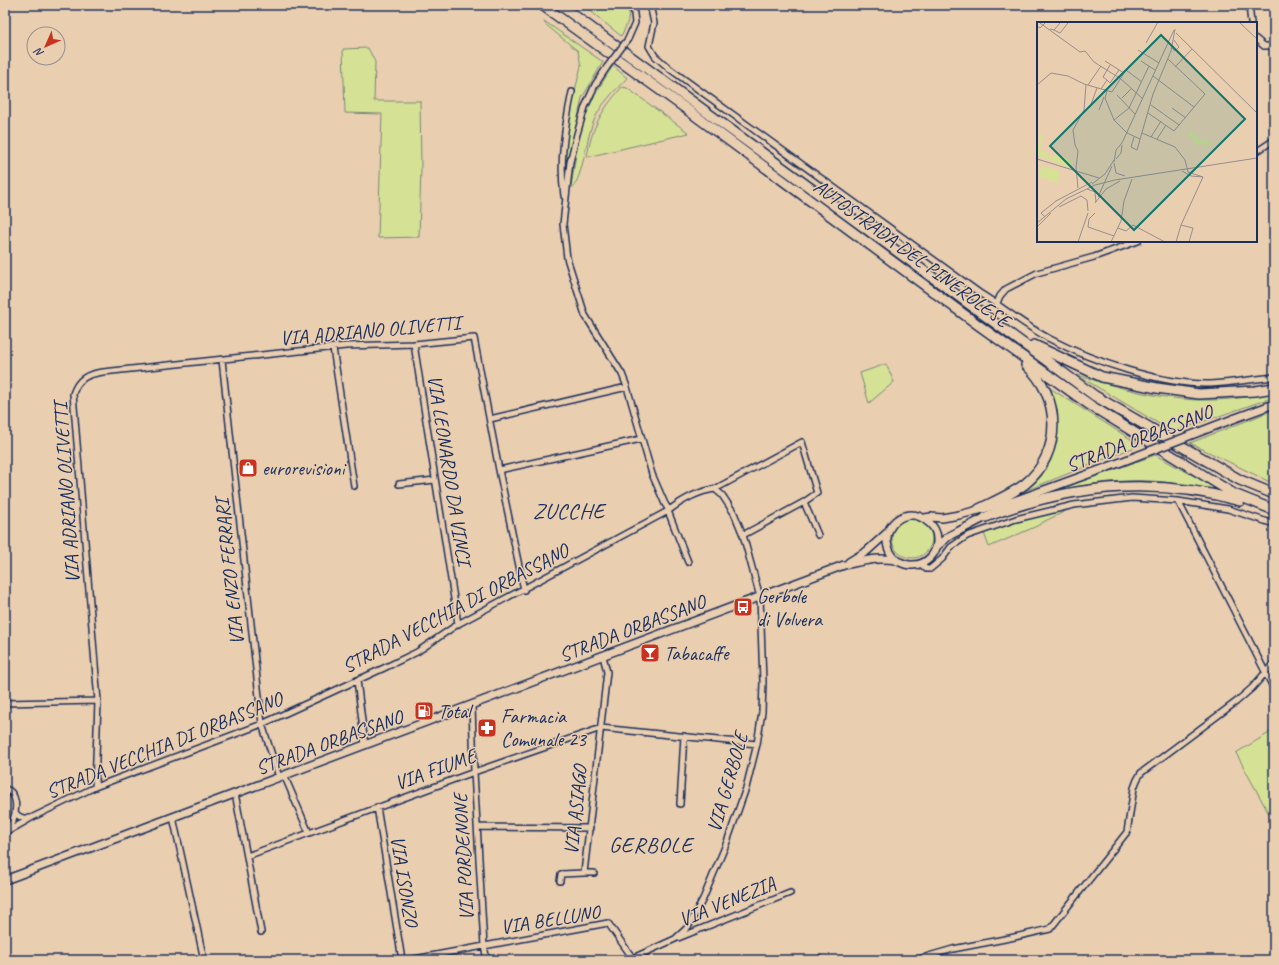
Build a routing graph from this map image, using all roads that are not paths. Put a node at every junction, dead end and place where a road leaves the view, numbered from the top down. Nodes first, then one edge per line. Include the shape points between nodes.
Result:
1 (542, 5) edge
2 (560, 5) edge
3 (633, 5) edge
4 (650, 5) edge
5 (1249, 5) edge
6 (1251, 22) edge
7 (1257, 40) edge
8 (1274, 46) edge
9 (572, 92) dead end
10 (1274, 140) edge
11 (1257, 151) edge
12 (565, 202) junction
13 (1135, 242) edge
14 (997, 303) junction
15 (978, 310) junction
16 (977, 324) junction
17 (414, 344) junction
18 (333, 348) junction
19 (222, 360) junction
20 (1274, 377) edge
21 (627, 387) junction
22 (1274, 388) edge
23 (1274, 404) edge
24 (490, 419) junction
25 (642, 439) junction
26 (499, 470) junction
27 (435, 480) junction
28 (399, 484) dead end
29 (354, 486) dead end
30 (715, 489) junction
31 (1274, 494) edge
32 (1014, 501) junction
33 (1178, 501) junction
34 (804, 502) junction
35 (979, 509) junction
36 (1274, 510) edge
37 (669, 511) junction
38 (1274, 513) edge
39 (925, 518) junction
40 (986, 518) junction
41 (1274, 524) edge
42 (888, 532) junction
43 (742, 535) junction
44 (818, 535) dead end
45 (936, 547) junction
46 (897, 560) junction
47 (688, 562) dead end
48 (921, 564) junction
49 (844, 565) junction
50 (524, 590) junction
51 (760, 597) junction
52 (458, 624) junction
53 (603, 656) junction
54 (1274, 663) edge
55 (1266, 673) junction
56 (357, 680) junction
57 (1274, 688) edge
58 (98, 701) junction
59 (5, 703) edge
60 (472, 705) junction
61 (262, 724) junction
62 (600, 728) junction
63 (684, 736) junction
64 (757, 744) junction
65 (365, 745) junction
66 (474, 772) junction
67 (282, 776) junction
68 (95, 787) junction
69 (5, 789) edge
70 (235, 794) junction
71 (680, 804) dead end
72 (377, 807) junction
73 (15, 812) junction
74 (173, 817) junction
75 (30, 818) junction
76 (478, 827) junction
77 (590, 828) junction
78 (5, 833) edge
79 (309, 833) junction
80 (247, 856) junction
81 (594, 872) dead end
82 (584, 873) junction
83 (5, 880) edge
84 (560, 882) dead end
85 (790, 893) dead end
86 (261, 932) dead end
87 (675, 939) junction
88 (484, 946) junction
89 (432, 958) edge
90 (634, 959) edge
91 (204, 960) edge
92 (402, 960) edge
93 (409, 960) edge
94 (487, 960) edge
95 (915, 960) edge

1 - 16 highway, AUTOSTRADA DEL PINEROLESE
2 - 15 highway, AUTOSTRADA DEL PINEROLESE
3 - 12 street, bridge via 635,23 628,39 595,85 585,107 570,162
4 - 14 street via 654,23 650,46 655,56 928,256
5 - 6 street
7 - 8 street via 1264,46
9 - 12 street via 564,132 562,176
10 - 11 street
12 - 21 street via 564,224 568,258 585,315 622,374
13 - 14 street via 1037,273 1006,289
14 - 20 street via 1050,339 1091,357 1136,372 1175,381 1210,384
15 - 22 highway via 1041,349 1102,377 1199,394
15 - 31 highway, AUTOSTRADA DEL PINEROLESE via 1095,396 1240,480
16 - 35 highway via 1034,372 1051,404 1054,428 1048,454 1036,474 1025,484
16 - 36 highway, AUTOSTRADA DEL PINEROLESE via 1090,405 1234,494
17 - 18 street, VIA ADRIANO OLIVETTI
17 - 24 street, VIA ADRIANO OLIVETTI via 474,338
17 - 27 street, VIA LEONARDO DA VINCI
18 - 19 street, VIA ADRIANO OLIVETTI
18 - 29 street
19 - 58 street, VIA ADRIANO OLIVETTI via 96,373 84,377 76,386 74,402
19 - 61 street, VIA ENZO FERRARI
21 - 24 street
21 - 25 street
23 - 32 main road, STRADA ORBASSANO, bridge
24 - 26 street
25 - 26 street
25 - 37 street via 652,474
26 - 50 street
27 - 28 street
27 - 52 street, VIA LEONARDO DA VINCI
30 - 34 street, STRADA VECCHIA DI ORBASSANO via 802,442 817,493
30 - 37 street, STRADA VECCHIA DI ORBASSANO via 690,497
30 - 43 street, VIA GERBOLE via 734,513
32 - 35 main road, STRADA ORBASSANO
32 - 40 main road, STRADA ORBASSANO
33 - 41 street via 1228,510
33 - 48 street via 1132,498 1074,505 1016,518 967,536 951,547 930,570
33 - 55 street
34 - 43 street
34 - 44 street
35 - 39 main road, STRADA ORBASSANO via 942,518
37 - 47 street
37 - 50 street, STRADA VECCHIA DI ORBASSANO
38 - 40 highway via 1199,492 1140,486 1064,494 1012,507
39 - 42 main road, STRADA ORBASSANO via 918,515 903,516
39 - 45 main road via 936,530
40 - 45 main road, STRADA ORBASSANO via 949,536
42 - 46 main road via 889,551
42 - 49 main road, STRADA ORBASSANO via 867,551
43 - 51 street, VIA GERBOLE
45 - 48 main road, STRADA ORBASSANO via 931,557
46 - 48 main road, STRADA ORBASSANO via 904,564
46 - 49 main road, STRADA ORBASSANO via 875,559
49 - 51 main road, STRADA ORBASSANO
50 - 52 street, STRADA VECCHIA DI ORBASSANO
51 - 53 main road, STRADA ORBASSANO
51 - 64 street, VIA GERBOLE via 763,682
52 - 56 street, STRADA VECCHIA DI ORBASSANO via 417,652
53 - 60 main road, STRADA ORBASSANO
53 - 62 street, VIA ASIAGO via 607,672
54 - 55 street
55 - 57 street
55 - 95 street via 1236,702 1141,773 1134,788 1127,832 1050,928
56 - 61 street, STRADA VECCHIA DI ORBASSANO
56 - 65 street
58 - 59 street
58 - 68 street, VIA ADRIANO OLIVETTI
60 - 65 main road, STRADA ORBASSANO
60 - 66 street, VIA PORDENONE
61 - 67 street, VIA ENZO FERRARI
61 - 68 street, STRADA VECCHIA DI ORBASSANO
62 - 63 street, VIA FIUME
62 - 66 street, VIA FIUME
62 - 77 street, VIA ASIAGO
63 - 64 street, VIA FIUME
63 - 71 street
64 - 87 street, VIA GERBOLE via 746,788 703,899 688,927
65 - 67 main road, STRADA ORBASSANO
66 - 72 street, VIA FIUME
66 - 76 street, VIA PORDENONE
67 - 70 main road, STRADA ORBASSANO
67 - 79 street, VIA ENZO FERRARI
68 - 75 street, STRADA VECCHIA DI ORBASSANO
69 - 73 street via 14,795
70 - 74 main road, STRADA ORBASSANO
70 - 80 street
72 - 79 street, VIA FIUME
72 - 92 street, VIA ISONZO
73 - 75 street via 25,819
73 - 78 street
74 - 83 main road, STRADA ORBASSANO
74 - 91 street
75 - 78 street, STRADA VECCHIA DI ORBASSANO
76 - 77 street
76 - 88 street, VIA PORDENONE
77 - 82 street, VIA ASIAGO
79 - 80 street, VIA FIUME
80 - 86 street
81 - 82 street, VIA ASIAGO
82 - 84 street, VIA ASIAGO via 561,874
85 - 87 street, VIA VENEZIA
87 - 90 street, VIA GERBOLE
88 - 89 street, VIA BELLUNO
88 - 90 street, VIA BELLUNO via 608,923
88 - 94 street, VIA PORDENONE
89 - 93 street, VIA BELLUNO

